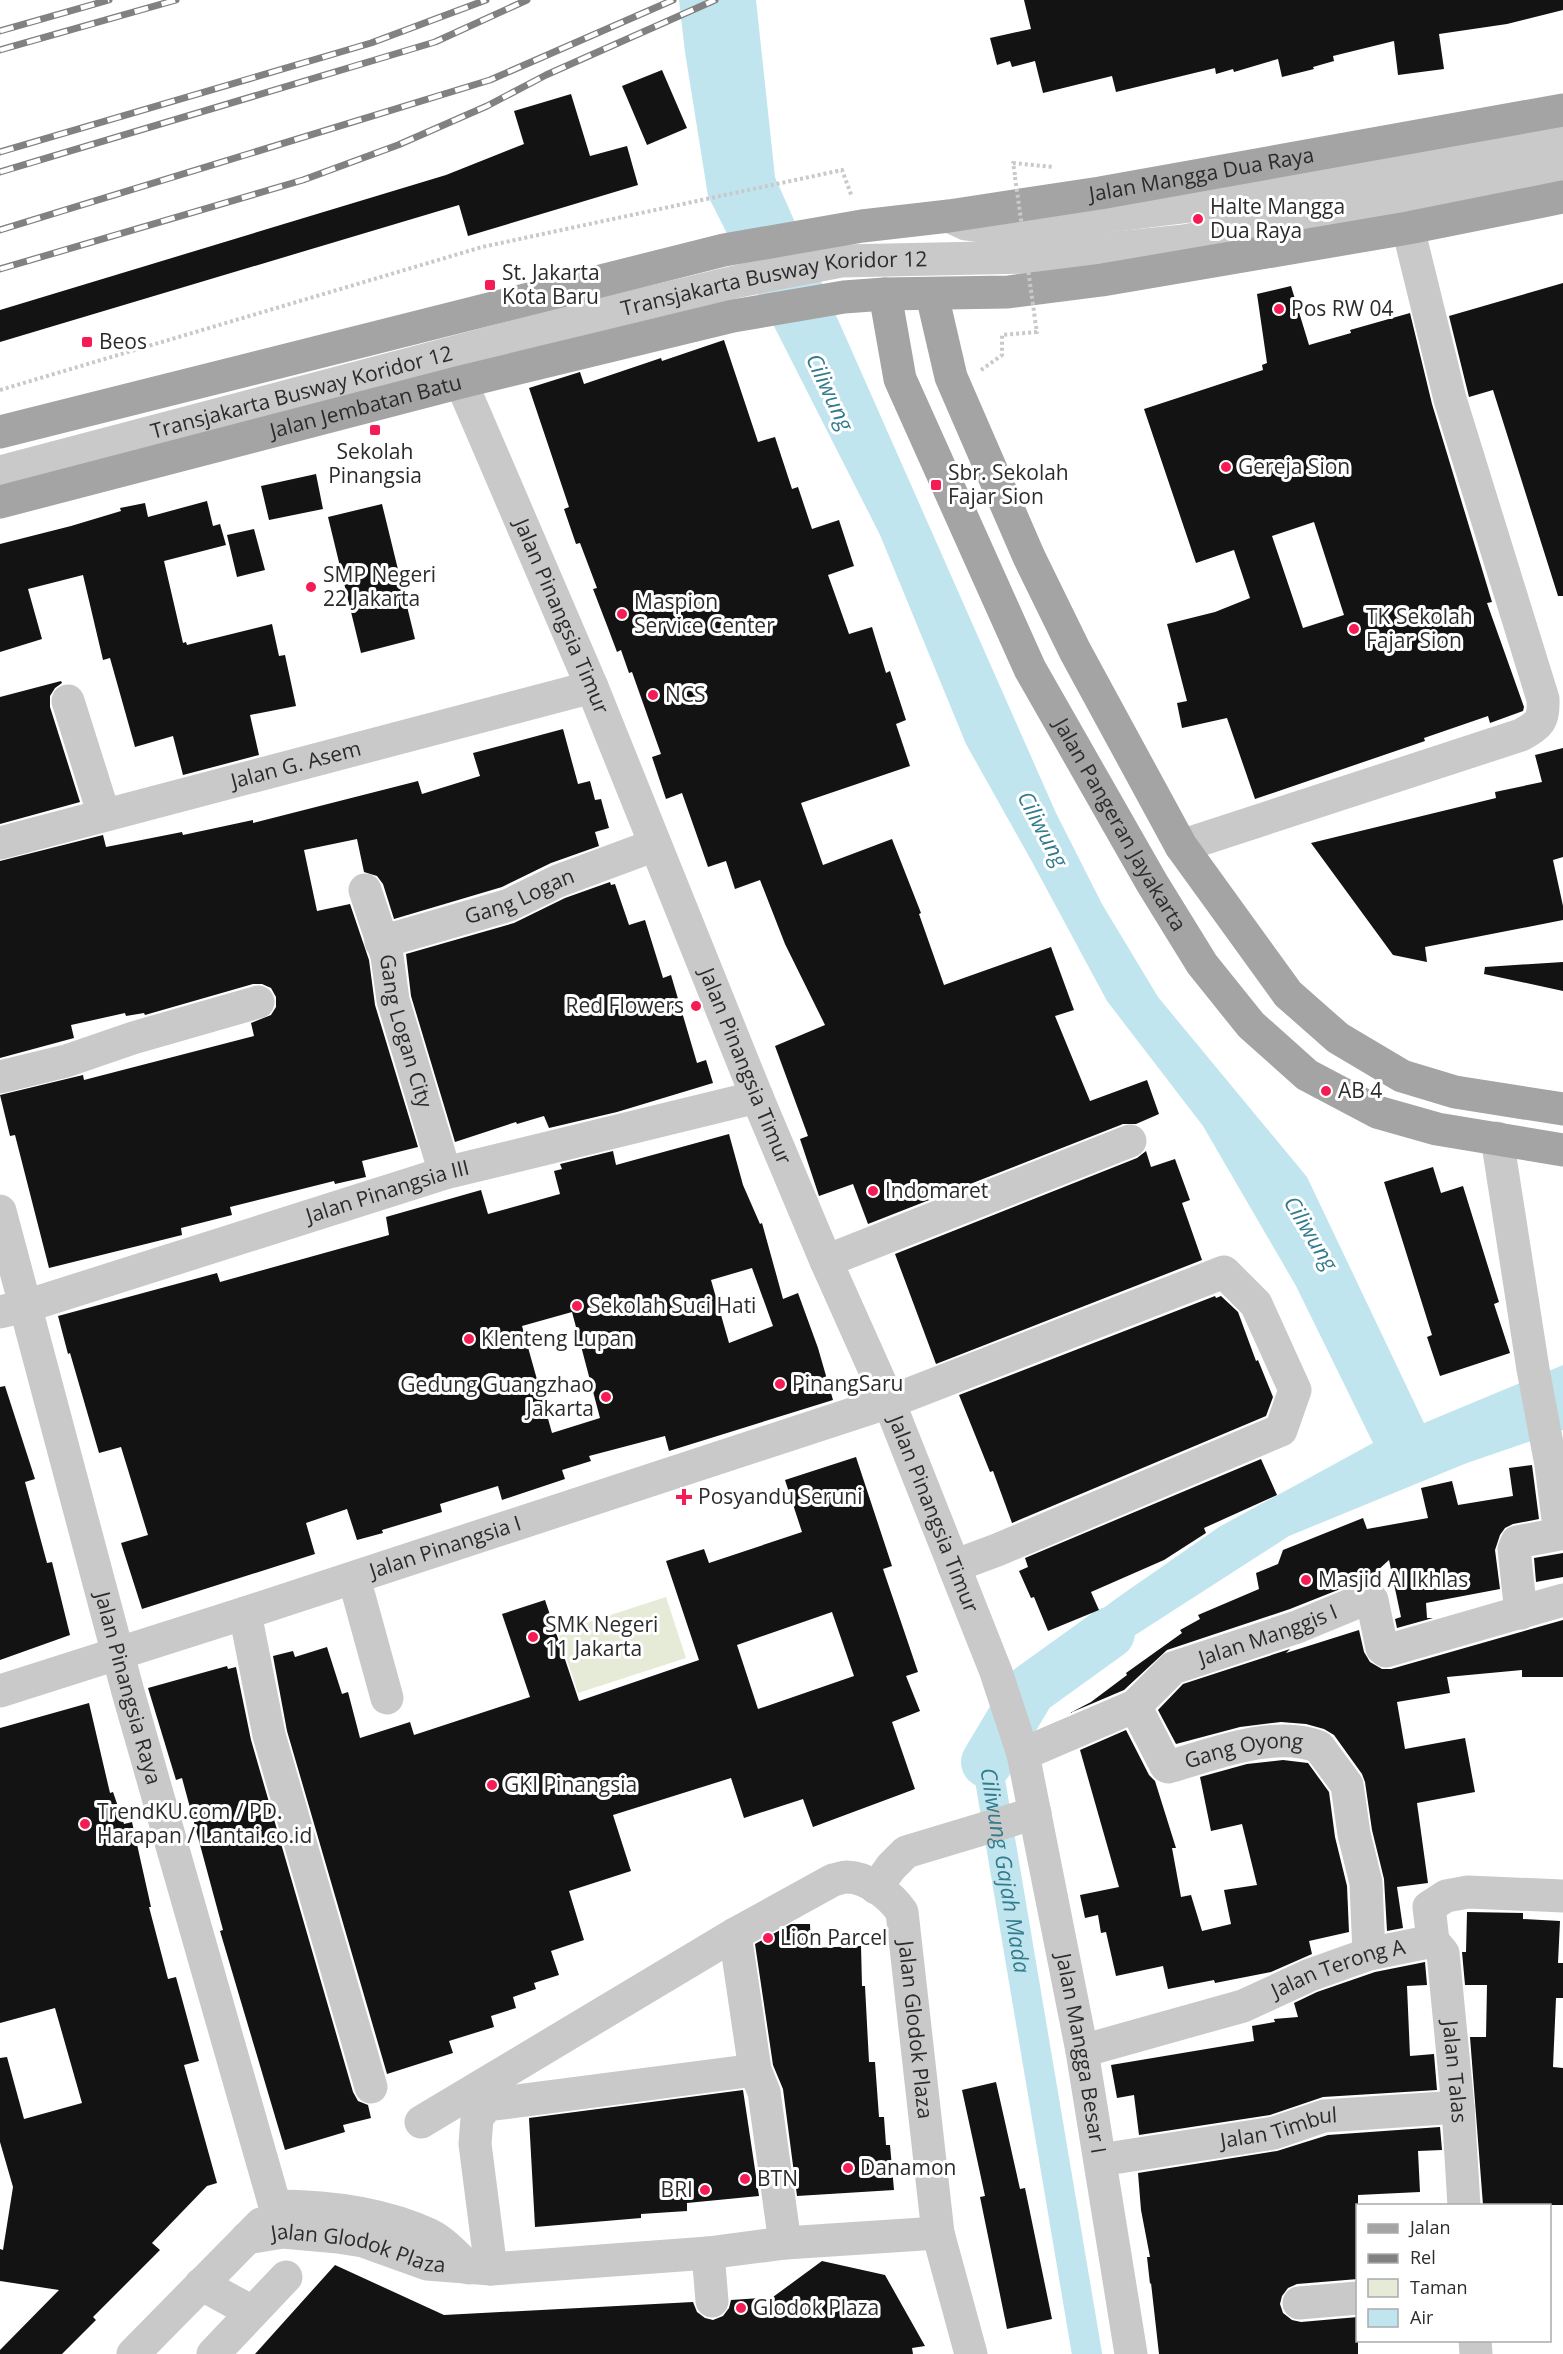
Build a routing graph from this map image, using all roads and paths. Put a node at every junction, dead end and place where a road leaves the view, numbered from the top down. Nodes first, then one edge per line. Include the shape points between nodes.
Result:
1 (1563, 110) edge
2 (1563, 139) edge
3 (1013, 163) dead end
4 (1563, 168) edge
5 (1563, 197) edge
6 (949, 216) junction
7 (1408, 228) junction
8 (847, 239) junction
9 (885, 294) junction
10 (932, 294) junction
11 (979, 372) dead end
12 (461, 382) junction
13 (0, 390) edge
14 (0, 432) edge
15 (0, 472) edge
16 (0, 502) edge
17 (1075, 651) junction
18 (1030, 669) junction
19 (592, 687) junction
20 (68, 701) dead end
21 (104, 815) junction
22 (0, 843) edge
23 (655, 845) junction
24 (1180, 846) junction
25 (365, 890) dead end
26 (381, 942) junction
27 (258, 1002) dead end
28 (0, 1077) edge
29 (757, 1097) junction
30 (1563, 1109) edge
31 (1497, 1138) junction
32 (1130, 1141) dead end
33 (1563, 1150) edge
34 (445, 1173) junction
35 (0, 1211) edge
36 (826, 1261) junction
37 (13, 1309) edge
38 (890, 1402) junction
39 (954, 1566) junction
40 (354, 1578) junction
41 (1563, 1600) edge
42 (1521, 1612) junction
43 (245, 1613) junction
44 (118, 1654) junction
45 (0, 1691) edge
46 (387, 1698) dead end
47 (1135, 1706) junction
48 (1019, 1740) junction
49 (1035, 1813) junction
50 (876, 1888) junction
51 (1563, 1896) edge
52 (735, 1934) junction
53 (1433, 1941) junction
54 (1369, 1954) junction
55 (1082, 2051) junction
56 (755, 2070) junction
57 (371, 2087) dead end
58 (1458, 2108) junction
59 (421, 2122) dead end
60 (1100, 2160) junction
61 (1464, 2204) edge
62 (275, 2206) junction
63 (938, 2233) junction
64 (247, 2238) junction
65 (785, 2243) junction
66 (708, 2253) junction
67 (480, 2268) junction
68 (286, 2277) dead end
69 (201, 2284) junction
70 (1356, 2298) edge
71 (712, 2301) dead end
72 (1299, 2303) dead end
73 (252, 2312) junction
74 (133, 2354) edge
75 (213, 2354) edge
76 (971, 2354) edge
77 (1131, 2354) edge

1 - 6 main road, Jalan Mangga Dua Raya via 1100,193
2 - 6 street via 1357,180 1189,206 1002,229 966,224
3 - 11 path, bridge via 1037,332 1002,335 1002,356
4 - 8 street, Transjakarta Busway Koridor 12 via 1184,241 1029,257
5 - 7 main road
6 - 8 main road, Jalan Mangga Dua Raya
7 - 10 main road via 1090,281 1008,292
7 - 24 street via 1450,399 1543,699 1544,714 1538,726 1521,735
8 - 13 path via 842,170 482,247
8 - 14 main road, Jalan Mangga Dua Raya via 724,250
8 - 15 street, Transjakarta Busway Koridor 12 via 739,281
9 - 10 main road
9 - 12 main road, Jalan Jembatan Batu via 733,316
9 - 18 main road, Jalan Pangeran Jayakarta via 900,379
10 - 17 main road, Jalan Pangeran Jayakarta via 951,377 1029,557
12 - 16 main road, Jalan Jembatan Batu
12 - 19 street, Jalan Pinangsia Timur
17 - 18 main road
17 - 24 main road, Jalan Pangeran Jayakarta
18 - 31 main road, Jalan Pangeran Jayakarta via 1202,964 1251,1025 1307,1075 1377,1112 1437,1129
19 - 21 street, Jalan G. Asem
19 - 23 street, Jalan Pinangsia Timur
20 - 21 street
21 - 22 street, Jalan G. Asem
23 - 26 street, Gang Logan via 558,881 509,905
23 - 29 street, Jalan Pinangsia Timur
24 - 30 main road, Jalan Pangeran Jayakarta via 1288,994 1338,1038 1402,1076 1455,1092
25 - 26 street, Gang Logan City
26 - 34 street, Gang Logan City via 387,956 393,1000
27 - 28 street via 66,1061
29 - 34 street, Jalan Pinangsia III
29 - 36 street, Jalan Pinangsia Timur
31 - 33 main road, Jalan Pangeran Jayakarta
31 - 42 street via 1560,1534 1517,1542 1514,1549
32 - 36 street
34 - 37 street, Jalan Pinangsia III
35 - 37 street, Jalan Pinangsia Raya
36 - 38 street, Jalan Pinangsia Timur
37 - 44 street, Jalan Pinangsia Raya
38 - 39 street, Jalan Pinangsia Timur
38 - 39 street, Jalan Pinangsia I via 1224,1272 1256,1304 1295,1390 1281,1430
38 - 40 street, Jalan Pinangsia I
39 - 48 street, Jalan Pinangsia Timur
40 - 43 street, Jalan Pinangsia I
40 - 46 street
41 - 42 street, Jalan Manggis I
42 - 47 street, Jalan Manggis I via 1386,1651 1372,1600 1365,1599 1297,1627 1173,1668
43 - 44 street, Jalan Pinangsia I
43 - 57 street via 269,1735
44 - 45 street, Jalan Pinangsia I
44 - 62 street, Jalan Pinangsia Raya
47 - 48 street, Jalan Manggis I
47 - 54 street, Gang Oyong via 1168,1767 1252,1743 1288,1742 1319,1748 1347,1785 1366,1883
48 - 49 street, Jalan Mangga Besar I
49 - 50 street via 906,1852
49 - 55 street, Jalan Mangga Besar I
50 - 52 street, Jalan Glodok Plaza via 848,1877 833,1880
50 - 63 street, Jalan Glodok Plaza via 902,1912
51 - 53 street, Jalan Terong A via 1468,1892 1446,1896 1429,1907
52 - 56 street
52 - 59 street, Jalan Glodok Plaza
53 - 54 street, Jalan Terong A
53 - 58 street, Jalan Talas via 1443,1953
54 - 55 street, Jalan Terong A via 1310,1975 1244,2006
55 - 60 street, Jalan Mangga Besar I
56 - 65 street via 764,2092
56 - 67 street via 487,2104 477,2118
58 - 60 street, Jalan Timbul via 1324,2116 1274,2133
58 - 61 street, Jalan Talas
60 - 77 street, Jalan Mangga Besar I
62 - 64 street
62 - 67 street, Jalan Glodok Plaza via 307,2206 398,2224 431,2235
63 - 65 street, Jalan Glodok Plaza
63 - 76 street, Jalan Glodok Plaza
64 - 67 street, Jalan Glodok Plaza via 283,2232 338,2237 363,2241 428,2264
64 - 69 street
65 - 66 street, Jalan Glodok Plaza
66 - 67 street, Jalan Glodok Plaza
66 - 71 street
68 - 73 street
69 - 73 street
69 - 74 street
70 - 72 street
73 - 75 street

